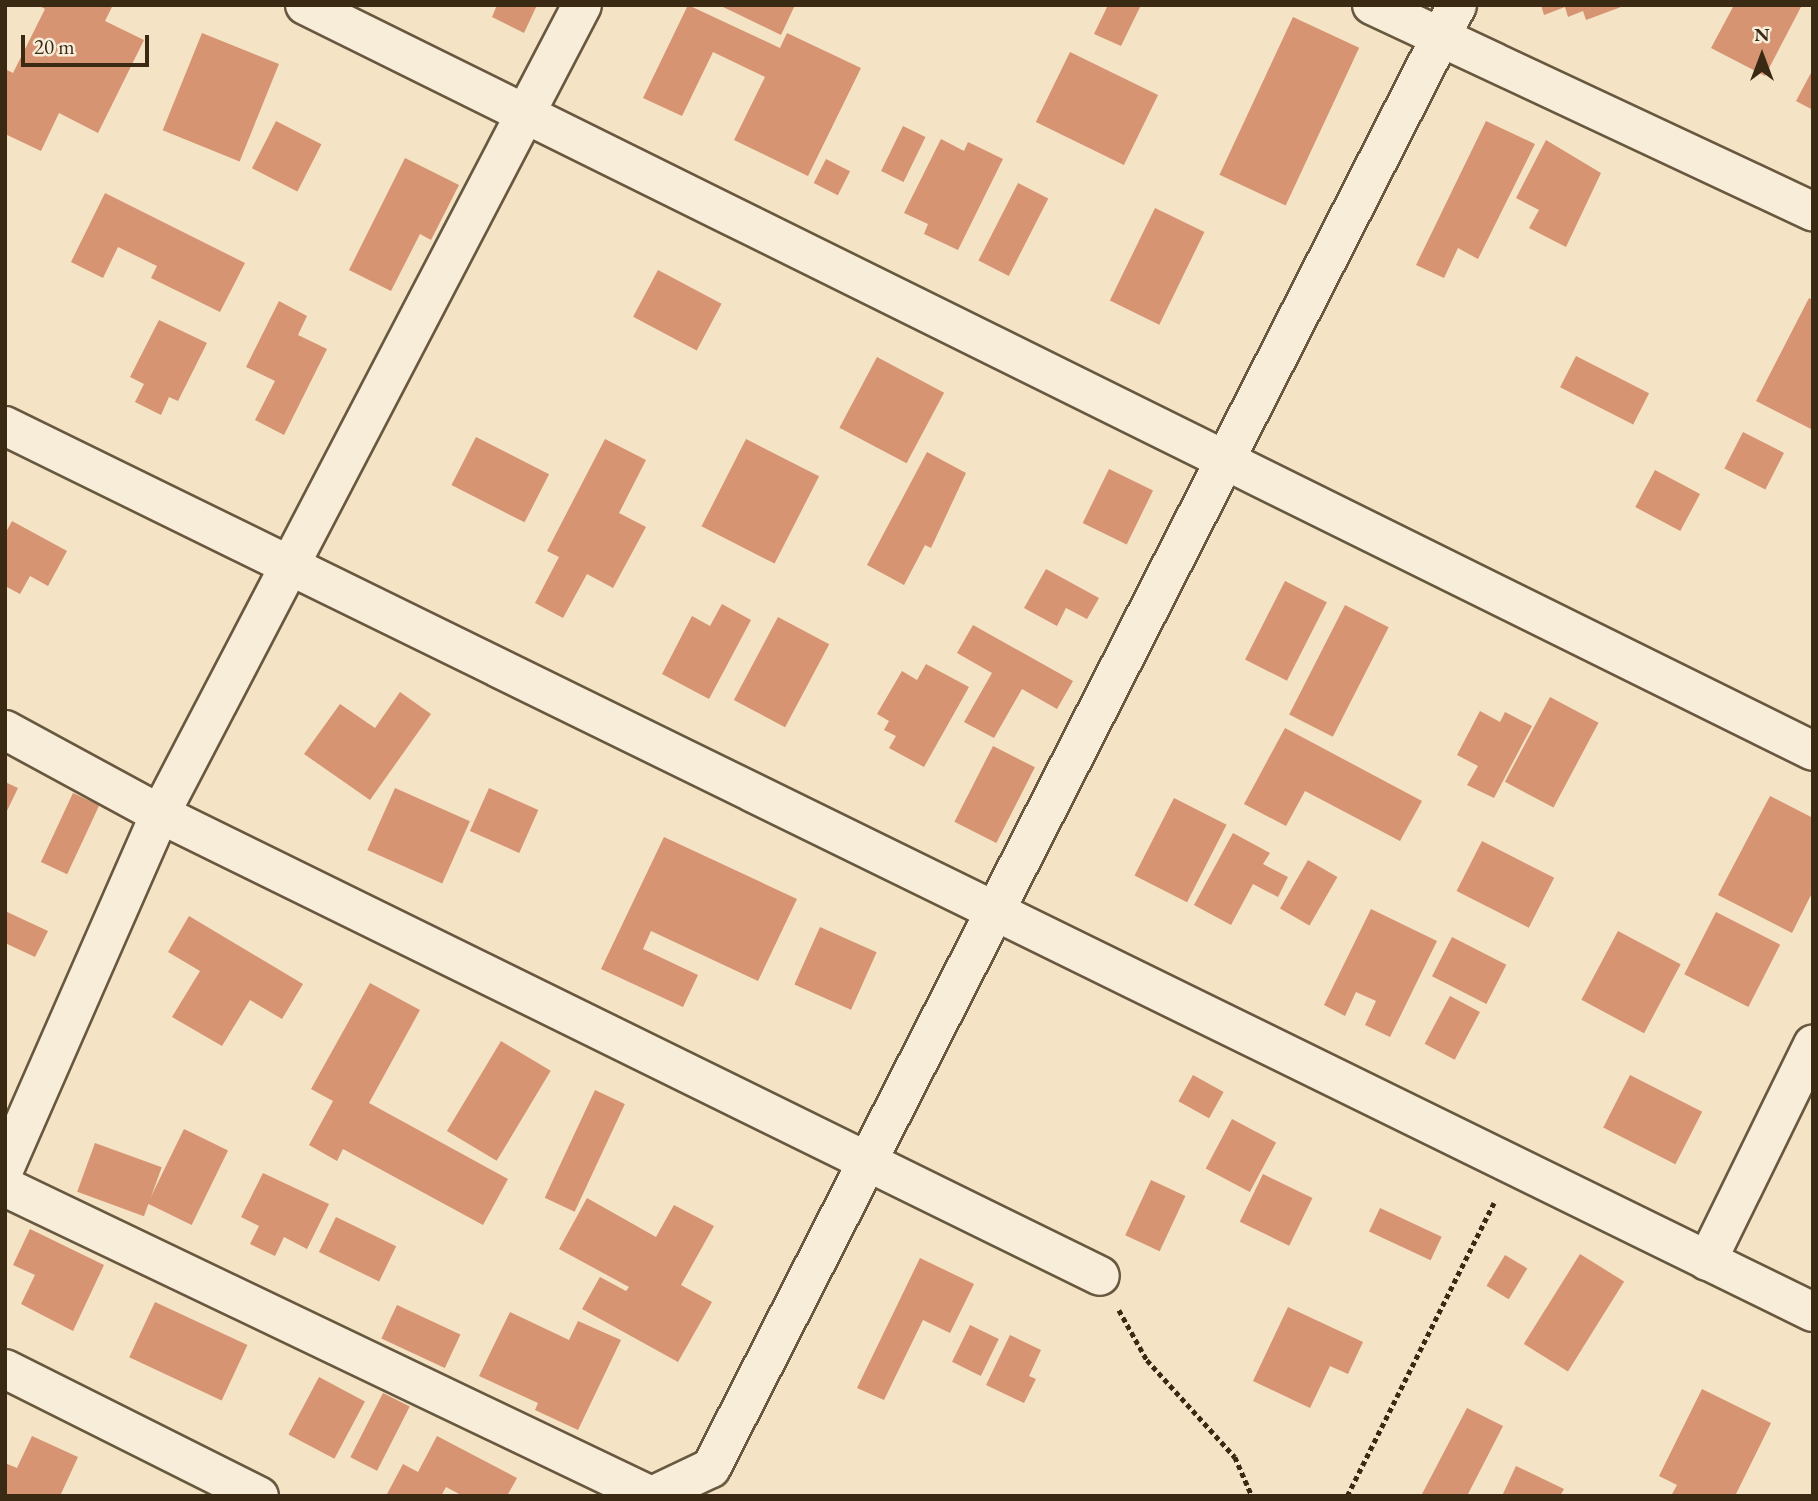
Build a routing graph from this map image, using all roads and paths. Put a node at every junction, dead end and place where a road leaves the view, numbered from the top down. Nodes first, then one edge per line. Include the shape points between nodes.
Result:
1 (305, 5) edge
2 (582, 5) edge
3 (1372, 5) edge
4 (1449, 21) edge
5 (525, 114) junction
6 (1813, 212) edge
7 (5, 426) edge
8 (1225, 460) junction
9 (290, 566) junction
10 (5, 730) edge
11 (1813, 751) edge
12 (160, 814) junction
13 (995, 911) junction
14 (1813, 1045) edge
15 (868, 1161) junction
16 (1513, 1164) junction
17 (5, 1167) edge
18 (5, 1187) edge
19 (1707, 1261) junction
20 (1100, 1276) joint
21 (1813, 1312) edge
22 (5, 1369) edge
23 (207, 1484) edge
24 (259, 1496) edge
25 (651, 1496) edge
26 (1252, 1496) edge
27 (1347, 1496) edge

1 - 5 street
2 - 5 street
3 - 4 street
4 - 6 street
4 - 8 street
5 - 8 street
5 - 9 street
7 - 9 street
8 - 11 street
8 - 13 street
9 - 12 street
9 - 13 street
10 - 12 street
12 - 15 street
12 - 17 street
13 - 15 street
13 - 16 street
14 - 19 street
15 - 20 street
15 - 25 street via 711,1468
16 - 19 street
16 - 27 path
18 - 25 street
19 - 21 street
20 - 26 path via 1147,1360 1235,1457
22 - 23 street
23 - 24 street

